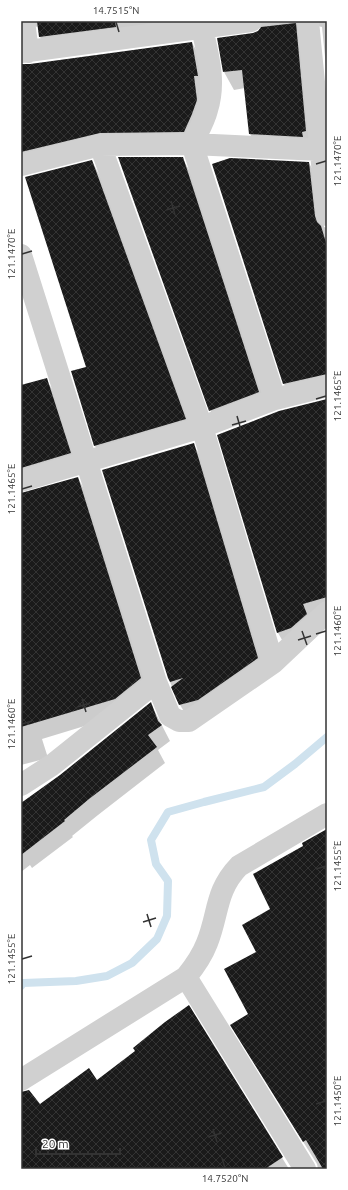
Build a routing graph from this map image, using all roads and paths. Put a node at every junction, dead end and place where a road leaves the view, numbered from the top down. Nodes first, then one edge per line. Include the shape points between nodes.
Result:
1 (24, 21) edge
2 (251, 21) edge
3 (308, 21) edge
4 (202, 28) junction
5 (134, 29) edge
6 (25, 52) edge
7 (192, 144) junction
8 (100, 145) junction
9 (320, 150) junction
10 (21, 165) edge
11 (327, 215) edge
12 (21, 254) edge
13 (327, 386) edge
14 (275, 400) junction
15 (202, 427) junction
16 (86, 461) junction
17 (21, 481) edge
18 (327, 612) edge
19 (273, 663) junction
20 (156, 682) junction
21 (21, 785) edge
22 (327, 814) edge
23 (186, 977) junction
24 (21, 1080) edge
25 (298, 1166) edge

1 - 6 street
2 - 4 street
3 - 9 street
4 - 5 street
4 - 7 street via 211,69 211,90 207,111
5 - 6 street
7 - 8 street
7 - 9 street
7 - 14 street
8 - 10 street
8 - 15 street
9 - 11 street
12 - 16 street
13 - 14 street
14 - 15 street
15 - 16 street
15 - 19 street
16 - 17 street
16 - 20 street
18 - 19 street
19 - 20 street via 190,722 179,721 170,716
20 - 21 street via 52,765
22 - 23 street via 239,866 230,876 220,896 208,942 198,964
23 - 24 street
23 - 25 street

